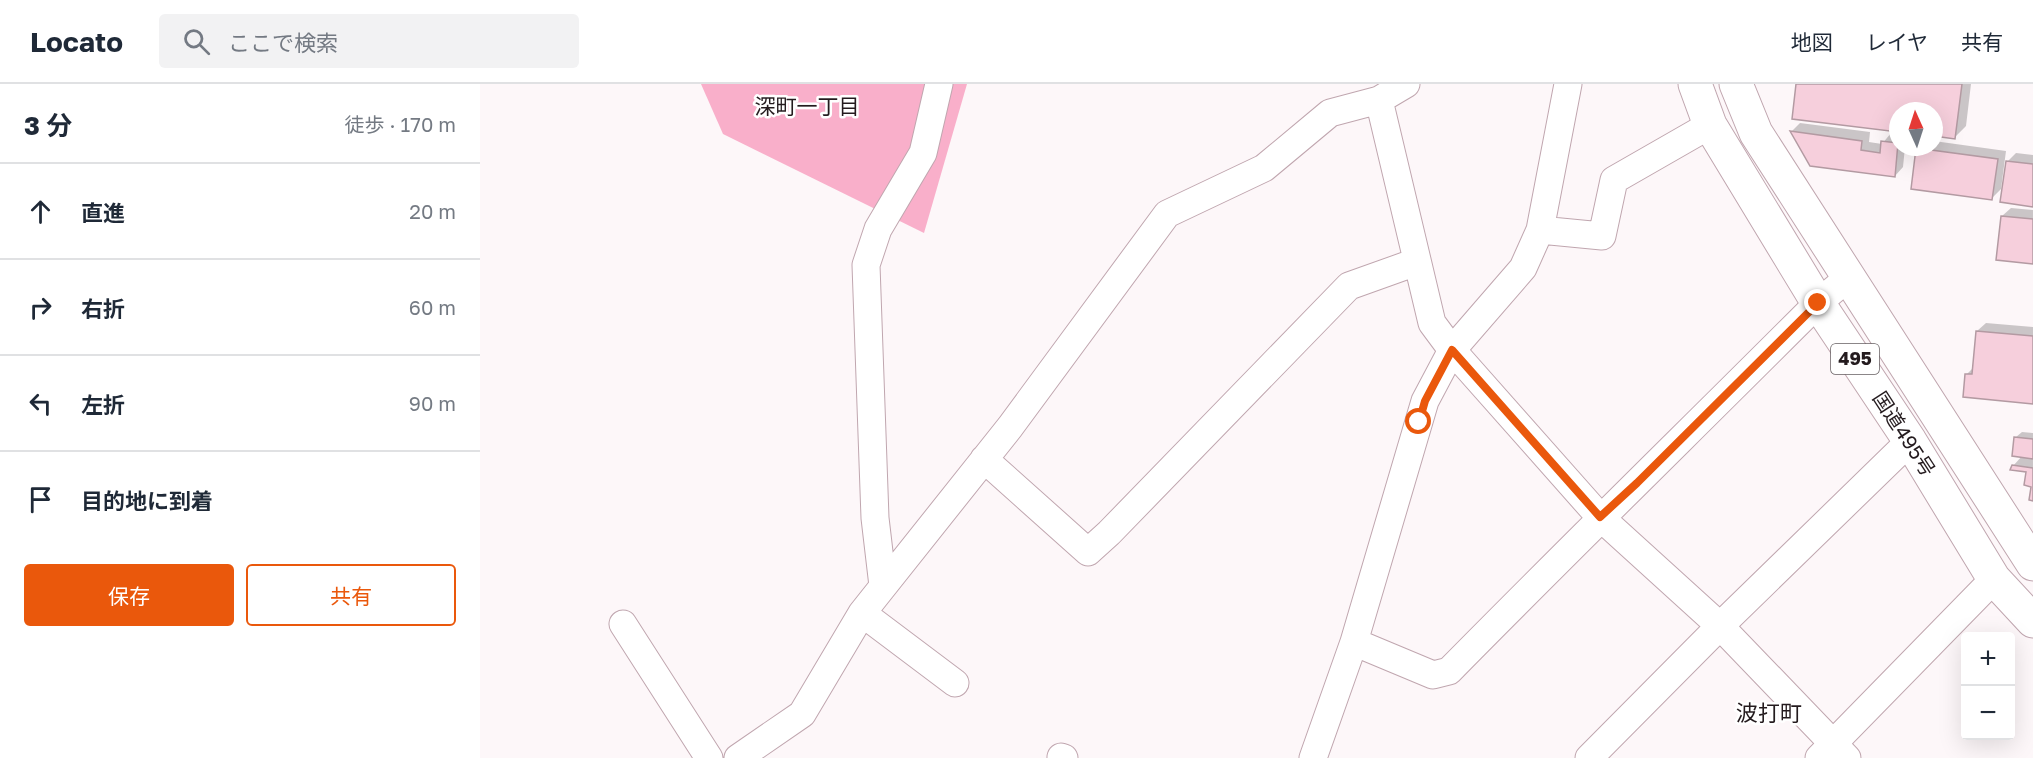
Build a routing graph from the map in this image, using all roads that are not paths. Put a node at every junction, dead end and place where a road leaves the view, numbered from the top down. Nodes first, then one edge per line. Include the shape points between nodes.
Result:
1 (939, 84) edge
2 (1406, 84) edge
3 (1568, 84) edge
4 (1695, 84) edge
5 (1736, 84) edge
6 (1378, 100) junction
7 (1710, 125) junction
8 (1540, 230) junction
9 (1416, 262) junction
10 (1849, 277) junction
11 (1818, 303) junction
12 (1452, 350) junction
13 (1910, 441) junction
14 (984, 459) junction
15 (1600, 517) junction
16 (2033, 564) edge
17 (1994, 579) junction
18 (883, 586) junction
19 (862, 613) junction
20 (2033, 621) edge
21 (623, 624) dead end
22 (1720, 626) junction
23 (1354, 642) junction
24 (955, 683) dead end
25 (1833, 753) edge
26 (710, 758) edge
27 (738, 758) edge
28 (1313, 758) edge
29 (1589, 758) edge

1 - 18 street via 923,153 878,229 866,265 874,518
2 - 6 street
3 - 8 street
4 - 7 highway, 国道495号 / 495
5 - 10 highway, 国道495号 / 495 via 1756,133
6 - 9 street
6 - 14 street via 1330,113 1264,168 1167,214
7 - 8 street via 1614,180 1602,236
7 - 11 highway, 国道495号 / 495
8 - 12 street via 1523,268
9 - 12 street via 1432,323
9 - 14 street via 1349,286 1088,552
10 - 11 street
10 - 16 highway, 国道495号 / 495
11 - 13 highway, 国道495号 / 495
11 - 15 street
12 - 15 street
12 - 23 street via 1425,401
13 - 17 highway, 国道495号 / 495
13 - 22 street
14 - 18 street
15 - 22 street
15 - 23 street via 1449,671 1433,675
17 - 20 highway, 国道495号 / 495
17 - 25 street
18 - 19 street
19 - 24 street
19 - 27 street via 802,714
21 - 26 street
22 - 25 street
22 - 29 street
23 - 28 street

